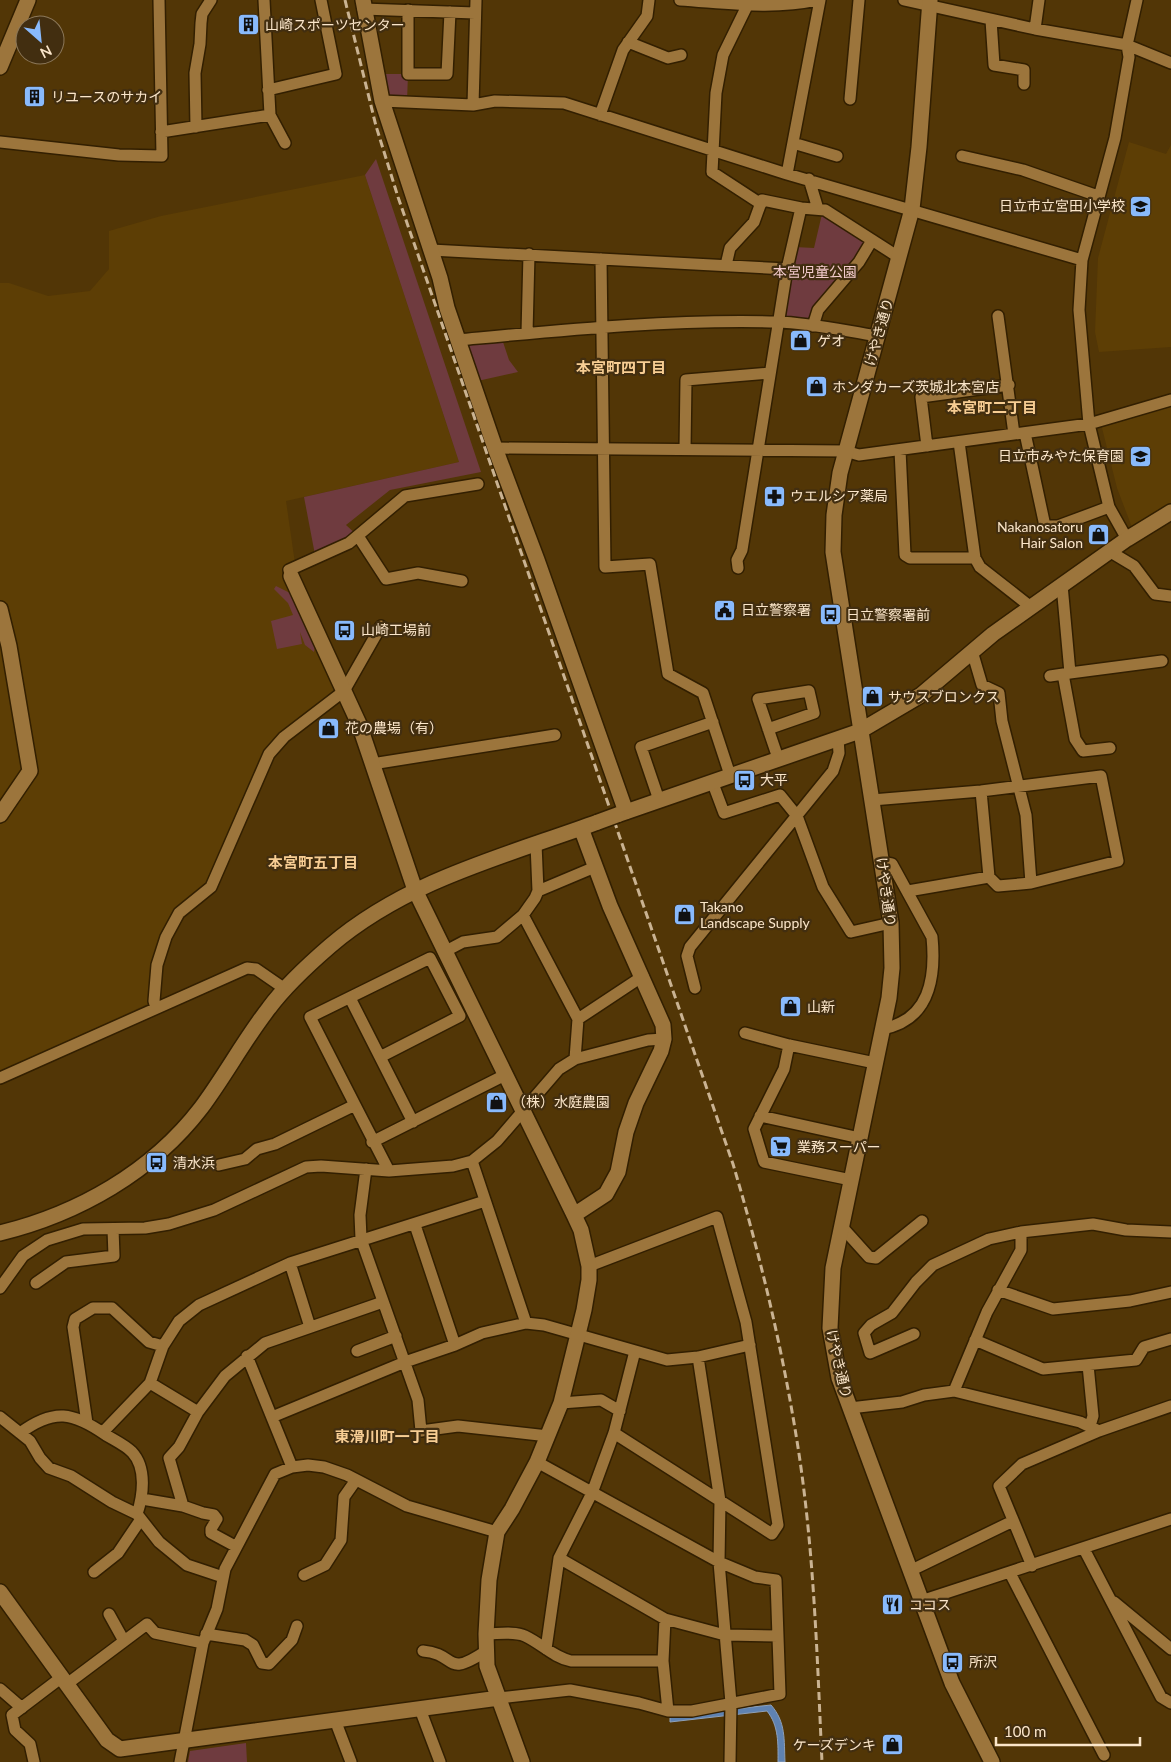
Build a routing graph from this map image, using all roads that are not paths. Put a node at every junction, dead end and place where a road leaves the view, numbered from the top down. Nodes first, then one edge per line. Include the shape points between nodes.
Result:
1 (28, 0) edge
2 (159, 0) edge
3 (211, 0) edge
4 (264, 0) edge
5 (321, 0) edge
6 (476, 0) edge
7 (649, 0) edge
8 (680, 0) edge
9 (819, 0) edge
10 (859, 0) edge
11 (904, 0) edge
12 (1039, 0) edge
13 (1137, 0) edge
14 (740, 3) edge
15 (930, 3) edge
16 (363, 4) edge
17 (408, 10) junction
18 (450, 12) junction
19 (475, 13) junction
20 (991, 20) junction
21 (1035, 29) junction
22 (628, 42) junction
23 (1128, 45) junction
24 (681, 56) dead end
25 (1171, 63) edge
26 (0, 67) edge
27 (1024, 84) dead end
28 (268, 90) junction
29 (850, 98) dead end
30 (382, 101) junction
31 (473, 105) junction
32 (270, 115) junction
33 (600, 115) junction
34 (196, 127) junction
35 (161, 132) junction
36 (0, 142) edge
37 (793, 143) junction
38 (285, 144) dead end
39 (713, 150) junction
40 (837, 156) dead end
41 (962, 156) dead end
42 (787, 174) junction
43 (809, 179) junction
44 (1098, 196) junction
45 (761, 204) junction
46 (801, 208) junction
47 (818, 209) junction
48 (912, 209) junction
49 (871, 242) junction
50 (431, 250) junction
51 (529, 254) junction
52 (900, 258) junction
53 (601, 259) junction
54 (1082, 260) junction
55 (726, 265) junction
56 (787, 269) junction
57 (998, 316) dead end
58 (778, 322) junction
59 (600, 326) junction
60 (813, 326) junction
61 (527, 333) junction
62 (878, 336) junction
63 (458, 340) junction
64 (770, 373) junction
65 (1009, 385) junction
66 (1171, 400) edge
67 (1089, 424) junction
68 (1019, 434) junction
69 (959, 442) junction
70 (927, 446) junction
71 (495, 448) junction
72 (602, 449) junction
73 (685, 449) junction
74 (759, 450) junction
75 (900, 450) junction
76 (845, 451) junction
77 (478, 484) dead end
78 (1110, 507) junction
79 (1171, 512) edge
80 (358, 536) junction
81 (1127, 538) junction
82 (1109, 551) junction
83 (975, 558) junction
84 (738, 568) dead end
85 (291, 576) joint
86 (462, 580) dead end
87 (1062, 585) junction
88 (1171, 596) edge
89 (1031, 607) junction
90 (0, 608) edge
91 (381, 626) dead end
92 (972, 651) junction
93 (1162, 661) dead end
94 (1066, 673) junction
95 (1050, 676) dead end
96 (344, 691) junction
97 (713, 722) junction
98 (768, 729) junction
99 (860, 731) junction
100 (555, 735) dead end
101 (838, 739) junction
102 (1110, 748) dead end
103 (778, 758) junction
104 (372, 764) junction
105 (730, 775) junction
106 (712, 781) junction
107 (1018, 787) junction
108 (981, 791) junction
109 (659, 800) junction
110 (872, 800) junction
111 (622, 813) junction
112 (0, 815) edge
113 (797, 816) junction
114 (582, 828) junction
115 (536, 844) junction
116 (882, 862) junction
117 (595, 867) junction
118 (989, 876) junction
119 (1031, 883) junction
120 (415, 890) junction
121 (538, 890) junction
122 (908, 891) junction
123 (523, 915) junction
124 (891, 923) junction
125 (444, 952) junction
126 (643, 976) junction
127 (695, 988) dead end
128 (285, 989) junction
129 (350, 998) junction
130 (156, 1008) junction
131 (578, 1019) junction
132 (882, 1029) junction
133 (745, 1033) dead end
134 (664, 1039) junction
135 (789, 1045) junction
136 (380, 1057) junction
137 (575, 1058) junction
138 (875, 1063) junction
139 (505, 1075) junction
140 (0, 1078) edge
141 (355, 1105) junction
142 (524, 1112) junction
143 (760, 1116) junction
144 (413, 1122) junction
145 (860, 1138) junction
146 (372, 1142) junction
147 (472, 1161) junction
148 (219, 1165) dead end
149 (366, 1169) junction
150 (389, 1171) junction
151 (851, 1180) junction
152 (485, 1201) junction
153 (574, 1215) junction
154 (922, 1221) dead end
155 (415, 1225) junction
156 (842, 1227) junction
157 (113, 1229) junction
158 (1021, 1232) junction
159 (1171, 1232) edge
160 (0, 1233) edge
161 (361, 1240) junction
162 (290, 1263) junction
163 (589, 1266) junction
164 (36, 1283) dead end
165 (0, 1288) edge
166 (998, 1290) junction
167 (1171, 1292) edge
168 (383, 1302) junction
169 (526, 1323) junction
170 (310, 1327) junction
171 (914, 1334) dead end
172 (578, 1335) junction
173 (396, 1336) junction
174 (1171, 1339) edge
175 (975, 1340) junction
176 (456, 1345) junction
177 (750, 1345) junction
178 (163, 1346) junction
179 (357, 1351) dead end
180 (635, 1351) junction
181 (247, 1356) junction
182 (698, 1357) junction
183 (405, 1362) junction
184 (1088, 1365) junction
185 (150, 1383) junction
186 (954, 1391) junction
187 (561, 1403) junction
188 (1171, 1406) edge
189 (850, 1408) junction
190 (198, 1412) junction
191 (620, 1412) junction
192 (272, 1416) junction
193 (0, 1417) edge
194 (87, 1423) junction
195 (1094, 1429) junction
196 (103, 1432) junction
197 (20, 1433) junction
198 (614, 1433) junction
199 (548, 1436) junction
200 (537, 1462) junction
201 (292, 1467) junction
202 (356, 1480) junction
203 (592, 1493) junction
204 (142, 1499) junction
205 (720, 1501) junction
206 (183, 1506) junction
207 (139, 1516) junction
208 (1171, 1519) edge
209 (1013, 1521) junction
210 (497, 1532) junction
211 (235, 1546) junction
212 (1084, 1549) junction
213 (559, 1558) junction
214 (718, 1562) junction
215 (1032, 1566) junction
216 (909, 1570) junction
217 (94, 1572) dead end
218 (1010, 1573) junction
219 (304, 1575) dead end
220 (223, 1578) junction
221 (0, 1592) edge
222 (1111, 1600) junction
223 (921, 1601) junction
224 (109, 1614) dead end
225 (665, 1618) junction
226 (297, 1626) dead end
227 (486, 1634) junction
228 (725, 1635) junction
229 (778, 1636) junction
230 (204, 1638) junction
231 (124, 1642) junction
232 (546, 1649) junction
233 (1171, 1649) edge
234 (423, 1651) dead end
235 (486, 1651) junction
236 (663, 1661) junction
237 (64, 1680) junction
238 (0, 1689) edge
239 (499, 1698) junction
240 (731, 1703) junction
241 (1171, 1703) edge
242 (22, 1708) junction
243 (420, 1709) junction
244 (668, 1711) junction
245 (335, 1720) junction
246 (186, 1739) junction
247 (1104, 1755) dead end
248 (34, 1762) edge
249 (180, 1762) edge
250 (351, 1762) edge
251 (440, 1762) edge
252 (522, 1762) edge
253 (730, 1762) edge
254 (992, 1762) edge

1 - 26 street
2 - 35 street
3 - 34 street via 200,23 195,73
4 - 28 street
5 - 28 street via 336,74
6 - 19 street
7 - 22 street via 646,16
8 - 14 street
9 - 14 street via 796,5
9 - 37 street
10 - 29 street
11 - 15 street
12 - 21 street
13 - 23 street
14 - 39 street via 723,55 716,93
15 - 20 street
15 - 48 street, けやき通り
16 - 17 street
16 - 30 street
17 - 18 street
17 - 18 street via 408,74 447,74
18 - 19 street
19 - 31 street
20 - 21 street
20 - 27 street via 994,65 1024,70
21 - 23 street
22 - 24 street via 668,58
22 - 33 street
23 - 25 street
23 - 44 street via 1129,57 1115,138
28 - 32 street
30 - 31 street
30 - 50 street
31 - 33 street via 494,101 564,103
32 - 34 street
32 - 38 street
33 - 39 street
34 - 35 street
35 - 36 street via 162,156 119,155
37 - 40 street
37 - 42 street
39 - 42 street
39 - 45 street via 712,172
41 - 44 street via 1023,170
42 - 43 street
43 - 47 street
43 - 48 street
44 - 54 street
45 - 46 street via 762,200
45 - 55 street via 754,222 730,248
46 - 47 street
46 - 56 street
47 - 49 street via 825,210
48 - 52 street, けやき通り
48 - 54 street
49 - 52 street
49 - 60 street via 818,310
50 - 51 street
50 - 63 street
51 - 53 street
51 - 61 street
52 - 62 street, けやき通り
53 - 55 street
53 - 59 street
54 - 67 street via 1078,310
55 - 56 street
56 - 58 street
57 - 65 street
58 - 59 street
58 - 60 street
58 - 64 street
59 - 61 street
59 - 72 street
60 - 62 street
61 - 63 street
62 - 76 street, けやき通り
63 - 71 street
64 - 73 street via 686,380
64 - 74 street
65 - 68 street
65 - 70 street via 921,397
66 - 67 street
67 - 68 street
67 - 78 street
68 - 69 street
68 - 78 street via 1045,526 1058,526
69 - 70 street
69 - 83 street
70 - 75 street
71 - 72 street
71 - 111 street via 537,560
72 - 73 street
72 - 97 street via 605,567 650,564 668,674 704,693
73 - 74 street
74 - 76 street
74 - 84 street
75 - 76 street via 859,455
75 - 83 street via 905,555 910,558
76 - 99 street, けやき通り via 836,494 833,552
77 - 80 street via 405,496
78 - 81 street
79 - 81 street
80 - 85 street via 289,570
80 - 86 street via 386,579 418,573
81 - 82 street
82 - 87 street
82 - 88 street via 1134,566 1155,594
83 - 89 street via 980,567
85 - 96 street
87 - 89 street
87 - 94 street
89 - 92 street
90 - 112 street via 30,771
91 - 96 street
92 - 99 street via 921,695
92 - 107 street via 982,685 999,693 1002,721
93 - 94 street
94 - 95 street
94 - 102 street via 1075,739 1083,751
96 - 104 street
96 - 130 street via 284,737 270,754 212,887 180,913 166,937 157,965
97 - 105 street
97 - 109 street via 641,747
98 - 98 street via 758,699 809,691 814,713
98 - 103 street
99 - 101 street
99 - 110 street, けやき通り
100 - 104 street
101 - 103 street
101 - 113 street via 837,762
103 - 105 street
104 - 120 street
105 - 106 street
106 - 109 street
106 - 113 street via 724,813 780,795
107 - 108 street
107 - 119 street via 1026,815
107 - 119 street via 1101,776 1118,861
108 - 110 street
108 - 118 street
109 - 111 street
110 - 116 street, けやき通り
111 - 114 street, bridge
113 - 124 street via 823,887 851,932
113 - 127 street via 690,947 687,956
114 - 115 street
114 - 117 street
115 - 120 street
115 - 121 street
116 - 122 street via 892,864
116 - 124 street, けやき通り
117 - 121 street
117 - 126 street
118 - 119 street via 998,886
118 - 122 street
120 - 125 street
120 - 128 street via 358,923
121 - 123 street
122 - 132 street via 932,937 932,980 920,1007 894,1027
123 - 125 street via 497,937 463,942
123 - 131 street
124 - 132 street, けやき通り via 892,968
125 - 139 street
126 - 131 street
126 - 134 street via 663,1024
128 - 130 street via 256,969 247,968
128 - 160 street via 254,1027 196,1114 148,1162 126,1179 82,1204 24,1228
129 - 136 street
129 - 136 street via 430,958 460,1016
129 - 141 street via 310,1018
130 - 140 street
131 - 137 street
132 - 138 street, けやき通り
133 - 135 street
134 - 137 street
134 - 153 street via 656,1064 636,1103 618,1172 606,1194
135 - 138 street
135 - 143 street via 784,1069
136 - 144 street
137 - 142 street via 559,1069
138 - 145 street, けやき通り
139 - 142 street
139 - 144 street
141 - 146 street
141 - 148 street via 257,1149 245,1159
142 - 147 street via 497,1141
142 - 153 street
143 - 145 street
143 - 151 street via 754,1128 764,1162
144 - 146 street
145 - 151 street, けやき通り
146 - 150 street
147 - 150 street via 453,1166
147 - 152 street
149 - 150 street
149 - 157 street via 306,1168 192,1218 145,1228
149 - 161 street via 360,1216
151 - 156 street, けやき通り
152 - 155 street
152 - 169 street
153 - 163 street
154 - 156 street via 876,1258 869,1257
155 - 161 street
155 - 176 street
156 - 189 street, けやき通り via 830,1288 830,1328
157 - 164 street via 114,1256 66,1262
157 - 165 street via 83,1229 46,1240 23,1256
158 - 159 street via 1093,1224 1126,1230
158 - 166 street via 1021,1250
158 - 171 street via 989,1239 933,1265 892,1314 871,1325 864,1333 870,1353
161 - 162 street
161 - 168 street
162 - 170 street
162 - 178 street via 199,1304 179,1321
163 - 172 street
163 - 177 street via 717,1217
166 - 167 street via 1052,1309 1130,1301
166 - 175 street
168 - 170 street
168 - 173 street
169 - 172 street
169 - 176 street via 482,1333
170 - 181 street via 265,1343
172 - 180 street
172 - 187 street
173 - 179 street
173 - 183 street
174 - 184 street via 1144,1347 1136,1360
175 - 184 street via 1044,1369
175 - 186 street
176 - 183 street
177 - 182 street
177 - 205 street via 778,1525 772,1534
178 - 185 street
178 - 194 street via 149,1342 112,1308 93,1308 75,1318 73,1327
180 - 182 street via 667,1360
180 - 191 street
181 - 190 street via 225,1376
181 - 192 street
182 - 205 street
183 - 192 street
183 - 199 street via 418,1400 421,1431 458,1426
184 - 195 street
185 - 190 street
185 - 196 street
186 - 189 street
186 - 195 street via 1080,1422
187 - 191 street via 601,1400
187 - 199 street
188 - 195 street
189 - 216 street, けやき通り
190 - 206 street via 169,1458
191 - 198 street
192 - 201 street
193 - 197 street
194 - 196 street
194 - 197 street via 65,1415 51,1416
195 - 209 street via 1022,1464 999,1486
196 - 204 street via 132,1452 139,1465
197 - 207 street via 30,1441 49,1468 71,1476
198 - 203 street
198 - 205 street
199 - 200 street
200 - 203 street
200 - 210 street
201 - 202 street via 324,1467
201 - 211 street via 275,1474
202 - 210 street via 407,1506
202 - 219 street via 344,1497 341,1540 325,1565
203 - 213 street
203 - 214 street
204 - 206 street
204 - 207 street
205 - 214 street
206 - 211 street via 214,1515 217,1519 211,1533
207 - 217 street via 118,1553
207 - 220 street via 160,1542 187,1565
208 - 212 street
209 - 215 street
209 - 216 street
210 - 227 street via 489,1580
211 - 220 street
212 - 215 street
212 - 222 street
213 - 225 street
213 - 232 street
214 - 228 street
214 - 229 street via 755,1577 776,1580
215 - 218 street
216 - 223 street, けやき通り
218 - 223 street
218 - 247 street
220 - 230 street via 217,1609
221 - 237 street
222 - 233 street
222 - 241 street via 1161,1697
223 - 254 street, けやき通り via 952,1683
224 - 231 street
225 - 228 street
225 - 236 street
226 - 230 street via 292,1640 269,1664 262,1663 253,1645 245,1640
227 - 232 street via 524,1636
227 - 235 street
228 - 229 street
228 - 240 street
229 - 240 street via 780,1694
230 - 231 street via 155,1633 147,1624
230 - 246 street
231 - 237 street
232 - 236 street via 571,1662
234 - 235 street via 432,1652 454,1664 466,1664
235 - 239 street
236 - 244 street
237 - 242 street
237 - 246 street via 106,1740 120,1749
238 - 242 street
239 - 243 street
239 - 244 street via 570,1690
239 - 252 street
240 - 244 street via 692,1711
240 - 253 street
242 - 248 street via 12,1715 15,1730 30,1744
243 - 245 street
243 - 251 street
245 - 246 street
245 - 250 street
246 - 249 street

